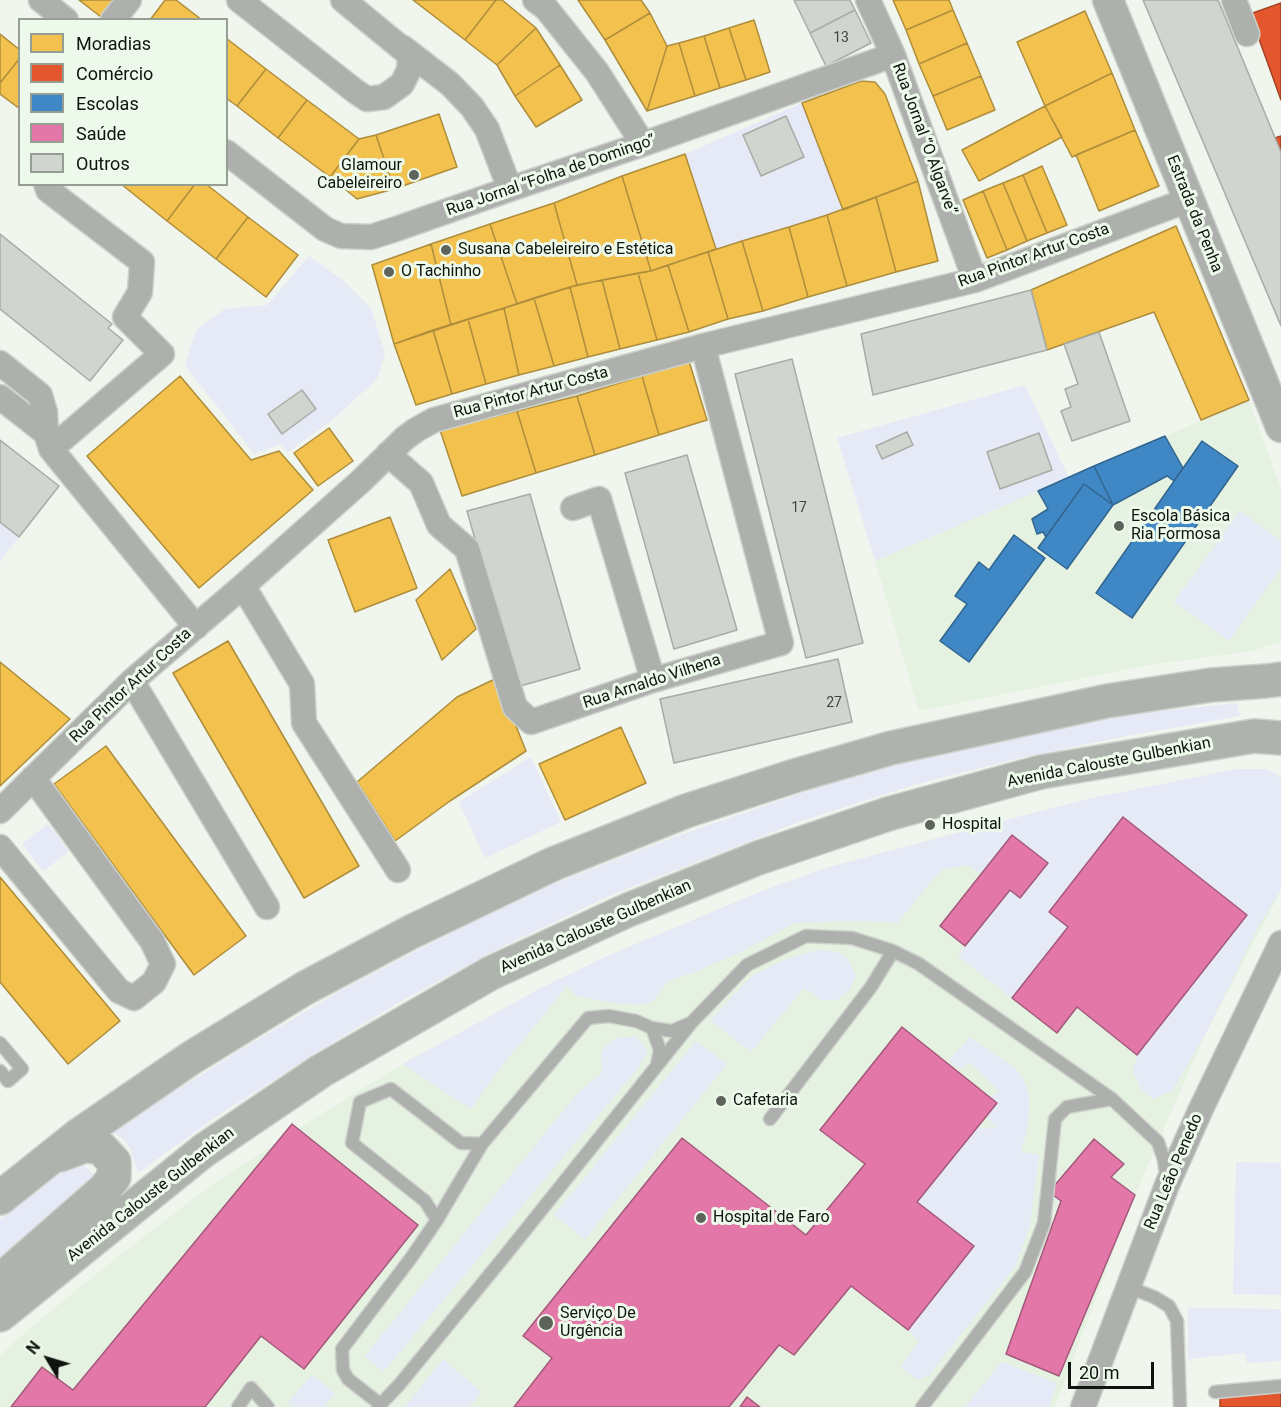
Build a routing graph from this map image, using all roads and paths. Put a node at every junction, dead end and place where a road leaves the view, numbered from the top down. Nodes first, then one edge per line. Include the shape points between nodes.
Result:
1 (41, 0) edge
2 (129, 0) edge
3 (239, 0) edge
4 (343, 0) edge
5 (535, 0) edge
6 (868, 0) edge
7 (1108, 0) edge
8 (1234, 0) edge
9 (64, 18) edge
10 (115, 18) edge
11 (1247, 34) dead end
12 (394, 41) junction
13 (893, 55) junction
14 (450, 84) junction
15 (384, 97) junction
16 (643, 144) junction
17 (228, 154) edge
18 (47, 186) edge
19 (510, 189) junction
20 (1188, 200) junction
21 (975, 279) junction
22 (703, 346) junction
23 (0, 363) edge
24 (0, 397) edge
25 (1281, 427) edge
26 (48, 441) junction
27 (388, 454) junction
28 (573, 508) dead end
29 (243, 586) junction
30 (196, 627) junction
31 (1281, 679) edge
32 (652, 680) junction
33 (132, 681) junction
34 (1281, 738) edge
35 (33, 778) junction
36 (0, 811) edge
37 (0, 847) edge
38 (398, 870) dead end
39 (267, 907) dead end
40 (1281, 944) edge
41 (893, 951) junction
42 (692, 1022) junction
43 (652, 1028) junction
44 (0, 1042) edge
45 (657, 1066) junction
46 (0, 1071) edge
47 (1113, 1099) junction
48 (770, 1119) dead end
49 (482, 1144) junction
50 (47, 1161) junction
51 (1167, 1185) junction
52 (0, 1198) edge
53 (437, 1220) junction
54 (0, 1281) edge
55 (1128, 1287) junction
56 (0, 1315) edge
57 (1281, 1386) edge
58 (1215, 1392) dead end
59 (379, 1406) edge
60 (238, 1407) edge
61 (268, 1407) edge
62 (922, 1407) edge
63 (1083, 1407) edge
64 (1180, 1407) edge

1 - 9 street
2 - 10 street
3 - 15 street via 367,99
4 - 12 street
5 - 16 street via 546,8 597,72
6 - 13 street, Rua Jornal “O Algarve”
7 - 20 street, Estrada da Penha
8 - 11 street
12 - 14 street
12 - 15 street via 410,56 409,70 402,84
13 - 16 street, Rua Jornal “Folha de Domingo”
13 - 21 street, Rua Jornal “O Algarve”
14 - 15 street via 418,85
14 - 19 street via 487,129
16 - 19 street, Rua Jornal “Folha de Domingo”
17 - 19 street, Rua Jornal “Folha de Domingo” via 325,229 348,237 371,237 396,230
18 - 26 street via 142,262 140,292 125,317 162,354
20 - 21 street, Rua Pintor Artur Costa
20 - 25 street, Estrada da Penha
21 - 22 street, Rua Pintor Artur Costa
22 - 27 street, Rua Pintor Artur Costa via 435,420 416,430
22 - 32 street, Rua Arnaldo Vilhena via 781,643
23 - 26 street via 40,395
24 - 26 street
26 - 30 street
27 - 29 street, Rua Pintor Artur Costa
27 - 32 street, Rua Arnaldo Vilhena via 421,483 439,525 466,549 515,707 531,722
28 - 32 street via 599,500
29 - 30 street, Rua Pintor Artur Costa
29 - 38 street via 302,684 304,723
30 - 33 street, Rua Pintor Artur Costa
31 - 50 main road via 1107,701 912,743 686,811 553,864 305,988 191,1058
33 - 35 street, Rua Pintor Artur Costa
33 - 39 street
34 - 56 main road, Avenida Calouste Gulbenkian via 1254,736 1041,772 866,821 758,858 628,910 491,973 321,1071 203,1151
35 - 36 street, Rua Pintor Artur Costa
35 - 37 street via 152,940 163,964 153,982 134,998 119,991
40 - 51 street, Rua Leão Penedo
41 - 42 lane via 852,938 806,936 747,965
41 - 47 lane via 919,964
41 - 48 lane via 871,987
42 - 43 lane via 672,1031
42 - 45 lane
43 - 45 lane via 660,1050
43 - 49 lane via 609,1016 588,1018
44 - 46 lane via 22,1069 8,1081
45 - 59 lane
47 - 51 lane via 1158,1142
47 - 62 lane via 1067,1107 1055,1119 1044,1223 1025,1272
49 - 53 lane
49 - 53 lane via 461,1143 391,1089 360,1102 352,1143 425,1201
50 - 52 main road
50 - 54 main road via 84,1146 100,1147 114,1162 114,1177 105,1190
51 - 55 street, Rua Leão Penedo
53 - 59 lane via 342,1349 343,1370 348,1379
55 - 63 street, Rua Leão Penedo
55 - 64 lane via 1169,1305 1177,1321
57 - 58 lane
60 - 61 lane via 251,1388

